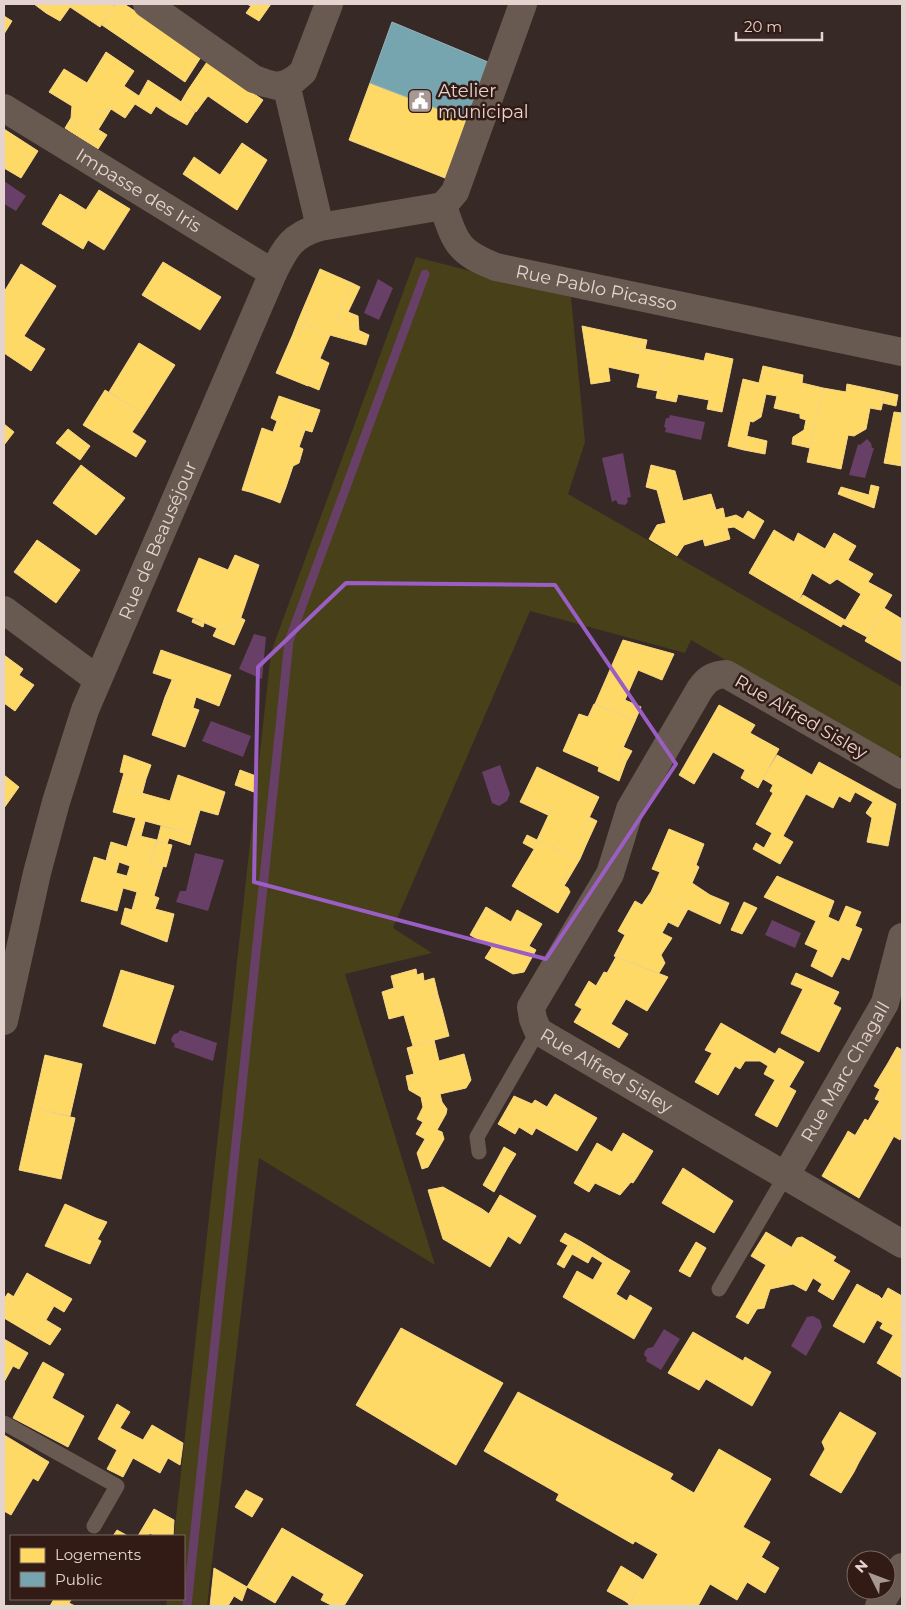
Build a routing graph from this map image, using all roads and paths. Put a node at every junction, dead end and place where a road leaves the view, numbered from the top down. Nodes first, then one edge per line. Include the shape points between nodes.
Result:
1 (147, 4) edge
2 (329, 4) edge
3 (523, 4) edge
4 (286, 84) junction
5 (4, 108) edge
6 (443, 206) junction
7 (320, 227) junction
8 (273, 273) junction
9 (902, 352) edge
10 (4, 610) edge
11 (97, 679) junction
12 (902, 775) edge
13 (902, 937) edge
14 (4, 1021) edge
15 (538, 1031) junction
16 (479, 1152) dead end
17 (786, 1175) junction
18 (902, 1244) edge
19 (719, 1289) dead end
20 (4, 1423) edge
21 (94, 1526) dead end
22 (902, 1566) edge
23 (880, 1606) edge

1 - 4 street via 254,78 277,86
2 - 4 street via 302,72
3 - 6 street via 455,192
4 - 7 street
5 - 8 street, Impasse des Iris
6 - 7 street
6 - 9 street, Rue Pablo Picasso via 454,238 465,251 496,267
7 - 8 street, Rue de Beauséjour via 293,240
8 - 11 street, Rue de Beauséjour
10 - 11 street
11 - 14 street, Rue de Beauséjour via 84,710 51,819
12 - 15 street, Rue Alfred Sisley via 726,674 713,675 700,689 630,809 610,874 531,1007
13 - 17 street, Rue Marc Chagall via 886,1003
15 - 16 lane via 477,1137
15 - 17 street, Rue Alfred Sisley
17 - 18 street, Rue Alfred Sisley
17 - 19 lane
20 - 21 lane via 117,1486
22 - 23 street

